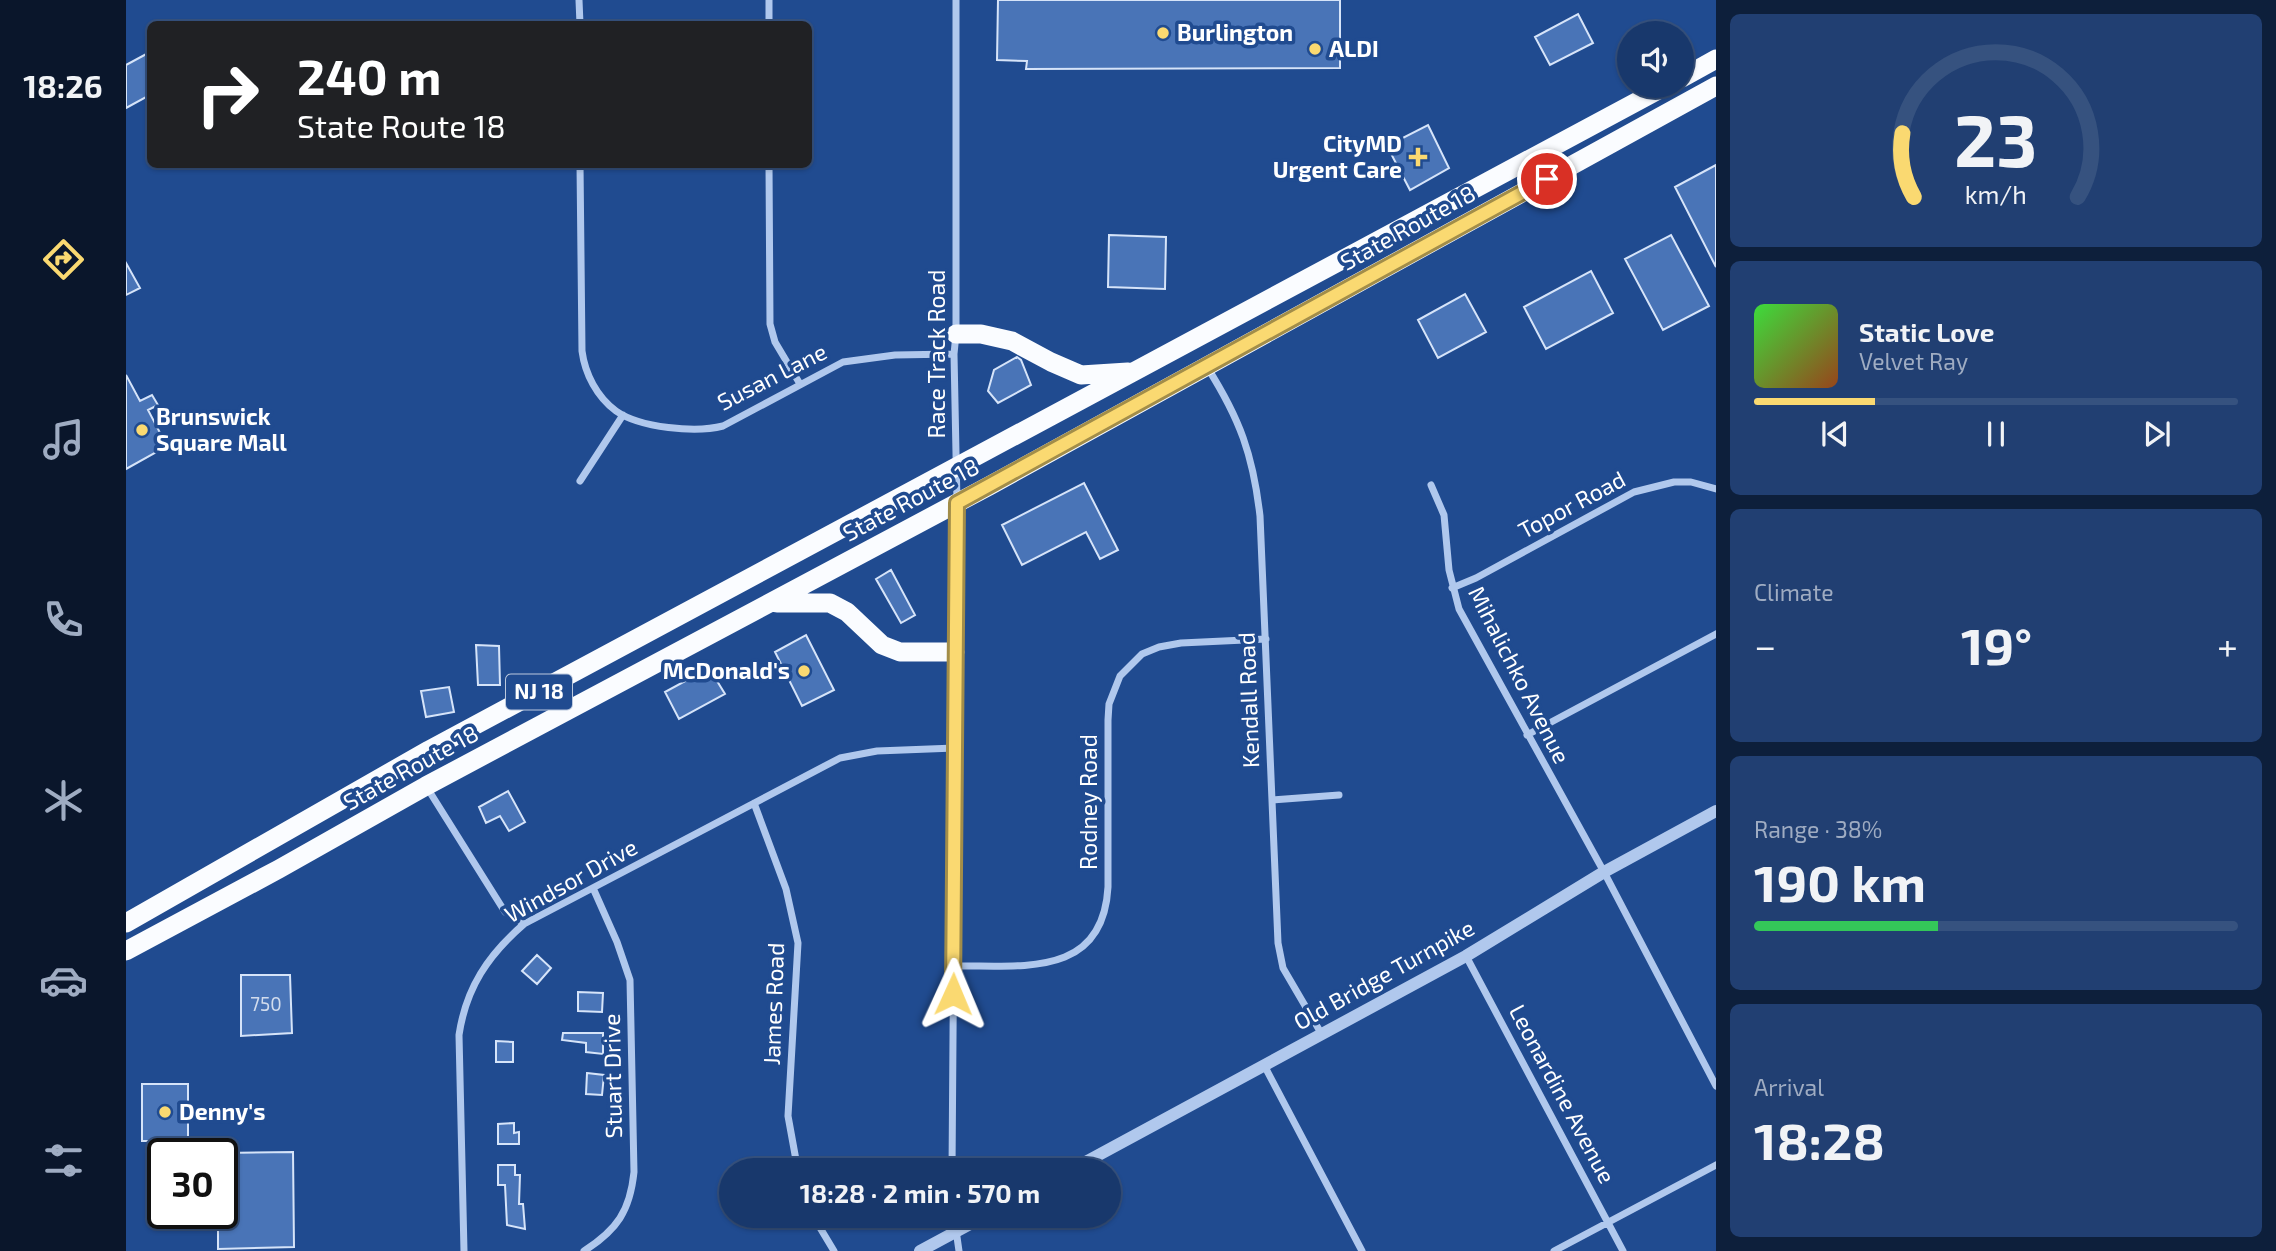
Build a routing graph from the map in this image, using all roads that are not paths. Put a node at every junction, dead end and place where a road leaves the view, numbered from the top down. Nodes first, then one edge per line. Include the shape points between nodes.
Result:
1 (579, 0) edge
2 (768, 0) edge
3 (956, 0) edge
4 (580, 21) edge
5 (769, 21) edge
6 (1716, 59) edge
7 (1694, 71) edge
8 (1716, 86) edge
9 (1645, 98) edge
10 (580, 168) edge
11 (769, 168) edge
12 (956, 334) junction
13 (954, 354) junction
14 (1207, 366) junction
15 (1136, 372) junction
16 (800, 384) junction
17 (623, 415) junction
18 (957, 468) junction
19 (580, 481) dead end
20 (1431, 485) dead end
21 (1716, 489) edge
22 (957, 503) junction
23 (1452, 588) junction
24 (773, 603) junction
25 (1716, 634) edge
26 (1266, 639) junction
27 (955, 652) junction
28 (1527, 735) junction
29 (955, 748) junction
30 (426, 786) junction
31 (1339, 795) dead end
32 (1272, 800) junction
33 (754, 803) junction
34 (1716, 811) edge
35 (1604, 872) junction
36 (593, 888) junction
37 (126, 923) edge
38 (524, 924) junction
39 (126, 952) edge
40 (1466, 956) junction
41 (954, 966) junction
42 (1321, 1033) junction
43 (1264, 1065) junction
44 (1716, 1086) edge
45 (795, 1158) edge
46 (952, 1158) edge
47 (1093, 1158) edge
48 (1716, 1165) edge
49 (1608, 1222) junction
50 (820, 1228) edge
51 (955, 1228) edge
52 (962, 1228) edge
53 (955, 1232) junction
54 (464, 1251) edge
55 (584, 1251) edge
56 (834, 1251) edge
57 (920, 1251) edge
58 (958, 1251) edge
59 (1362, 1251) edge
60 (1554, 1251) edge
61 (1623, 1251) edge

1 - 4 street
2 - 5 street
3 - 12 street, Race Track Road
6 - 7 highway
8 - 14 highway, State Route 18 / NJ 18
9 - 15 highway, State Route 18 / NJ 18
10 - 17 street, Susan Lane via 584,368 600,395
11 - 16 street via 770,324 775,342
12 - 13 street, Race Track Road
12 - 15 highway via 1012,341 1081,375
13 - 16 street, Susan Lane via 843,362
13 - 18 street, Race Track Road
14 - 22 highway, State Route 18 / NJ 18
14 - 26 street, Kendall Road via 1241,426 1256,480
15 - 18 highway, State Route 18 / NJ 18
16 - 17 street, Susan Lane via 723,426 705,430
17 - 19 street
18 - 22 street, Race Track Road
18 - 37 highway, State Route 18 / NJ 18 via 429,750
20 - 23 street, Mihalichko Avenue via 1444,515
21 - 23 street, Topor Road via 1674,482 1634,492
22 - 24 highway, State Route 18 / NJ 18
22 - 27 street, Race Track Road
23 - 28 street, Mihalichko Avenue
24 - 27 highway via 830,603 847,612 882,645 900,652
24 - 30 highway, State Route 18 / NJ 18
25 - 28 street
26 - 32 street, Kendall Road
26 - 41 street, Rodney Road via 1159,646 1130,664 1109,705 1108,887 1097,930 1075,952 1046,964
27 - 29 street, Race Track Road
28 - 35 street, Mihalichko Avenue
29 - 33 street, Windsor Drive via 877,751 840,758
29 - 41 street, Race Track Road
30 - 38 street via 505,912
30 - 39 highway, State Route 18 / NJ 18
31 - 32 street
32 - 42 street, Kendall Road via 1283,968
33 - 36 street, Windsor Drive
33 - 45 street, James Road via 786,889 798,943 788,1116
34 - 35 street, Old Bridge Turnpike
35 - 40 street, Old Bridge Turnpike
35 - 44 street, Mihalichko Avenue
36 - 38 street, Windsor Drive
36 - 55 street, Stuart Drive via 631,980 634,1172 625,1213
38 - 54 street, Windsor Drive via 487,961 461,1020
40 - 42 street, Old Bridge Turnpike
40 - 49 street, Leonardine Avenue
41 - 46 street, Race Track Road
42 - 43 street, Old Bridge Turnpike
43 - 47 street, Old Bridge Turnpike
43 - 59 street
48 - 49 street
49 - 60 street
49 - 61 street, Leonardine Avenue
50 - 56 street
51 - 53 street
52 - 53 street
53 - 57 street
53 - 58 street

